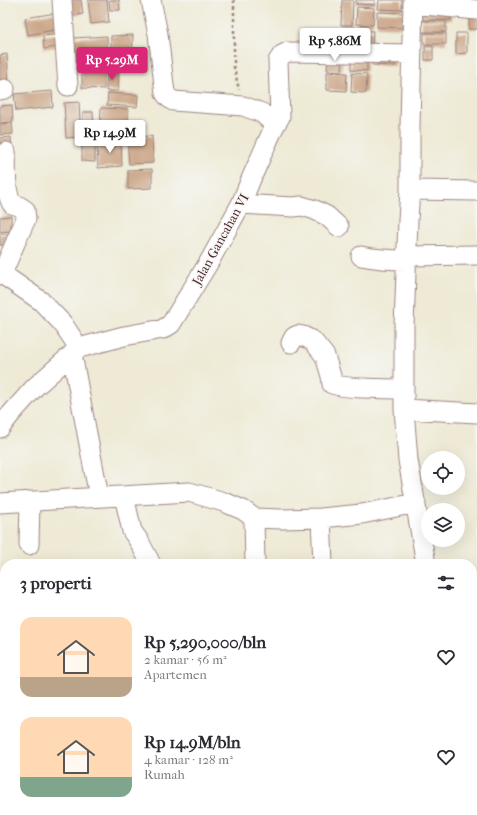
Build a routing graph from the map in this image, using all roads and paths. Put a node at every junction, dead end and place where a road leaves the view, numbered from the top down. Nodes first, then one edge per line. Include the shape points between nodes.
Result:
1 (62, 0) edge
2 (151, 0) edge
3 (234, 0) edge
4 (413, 2) edge
5 (477, 10) edge
6 (412, 54) junction
7 (68, 86) dead end
8 (243, 106) junction
9 (275, 125) junction
10 (6, 152) dead end
11 (410, 190) junction
12 (477, 191) edge
13 (241, 204) junction
14 (339, 227) dead end
15 (477, 255) edge
16 (362, 256) dead end
17 (407, 258) junction
18 (1, 274) edge
19 (291, 343) dead end
20 (76, 351) junction
21 (404, 389) junction
22 (404, 409) junction
23 (477, 413) edge
24 (0, 428) edge
25 (124, 496) junction
26 (99, 497) junction
27 (30, 501) junction
28 (0, 503) edge
29 (416, 503) junction
30 (254, 518) junction
31 (321, 518) junction
32 (29, 545) dead end
33 (148, 559) edge
34 (255, 559) edge
35 (322, 559) edge
36 (425, 559) edge

1 - 7 street
2 - 8 street via 158,34 164,93 172,101
3 - 8 path via 234,66
4 - 5 street
4 - 6 street
6 - 9 street, Jalan Gancahan VI via 288,52 282,55 278,61 280,117
6 - 11 street
8 - 9 street via 262,113
9 - 13 street, Jalan Gancahan VI
10 - 18 street via 10,200 12,204 25,210 26,219
11 - 12 street
11 - 17 street
13 - 14 street via 302,206 327,216
13 - 20 street, Jalan Gancahan VI via 209,262 167,327 163,330 124,336
15 - 17 street
16 - 17 street via 383,260
17 - 21 street
18 - 20 street via 41,300 63,324
19 - 21 street via 298,335 313,341 325,356 332,384 352,388
20 - 24 street, Jalan Gancahan VI via 35,387
20 - 26 street
21 - 22 street
22 - 23 street
22 - 29 street via 408,460
25 - 26 street
25 - 30 street via 189,492 224,502
25 - 33 street via 132,531
26 - 27 street
27 - 28 street
27 - 32 street
29 - 31 street via 362,514
29 - 36 street
30 - 31 street
30 - 34 street
31 - 35 street

